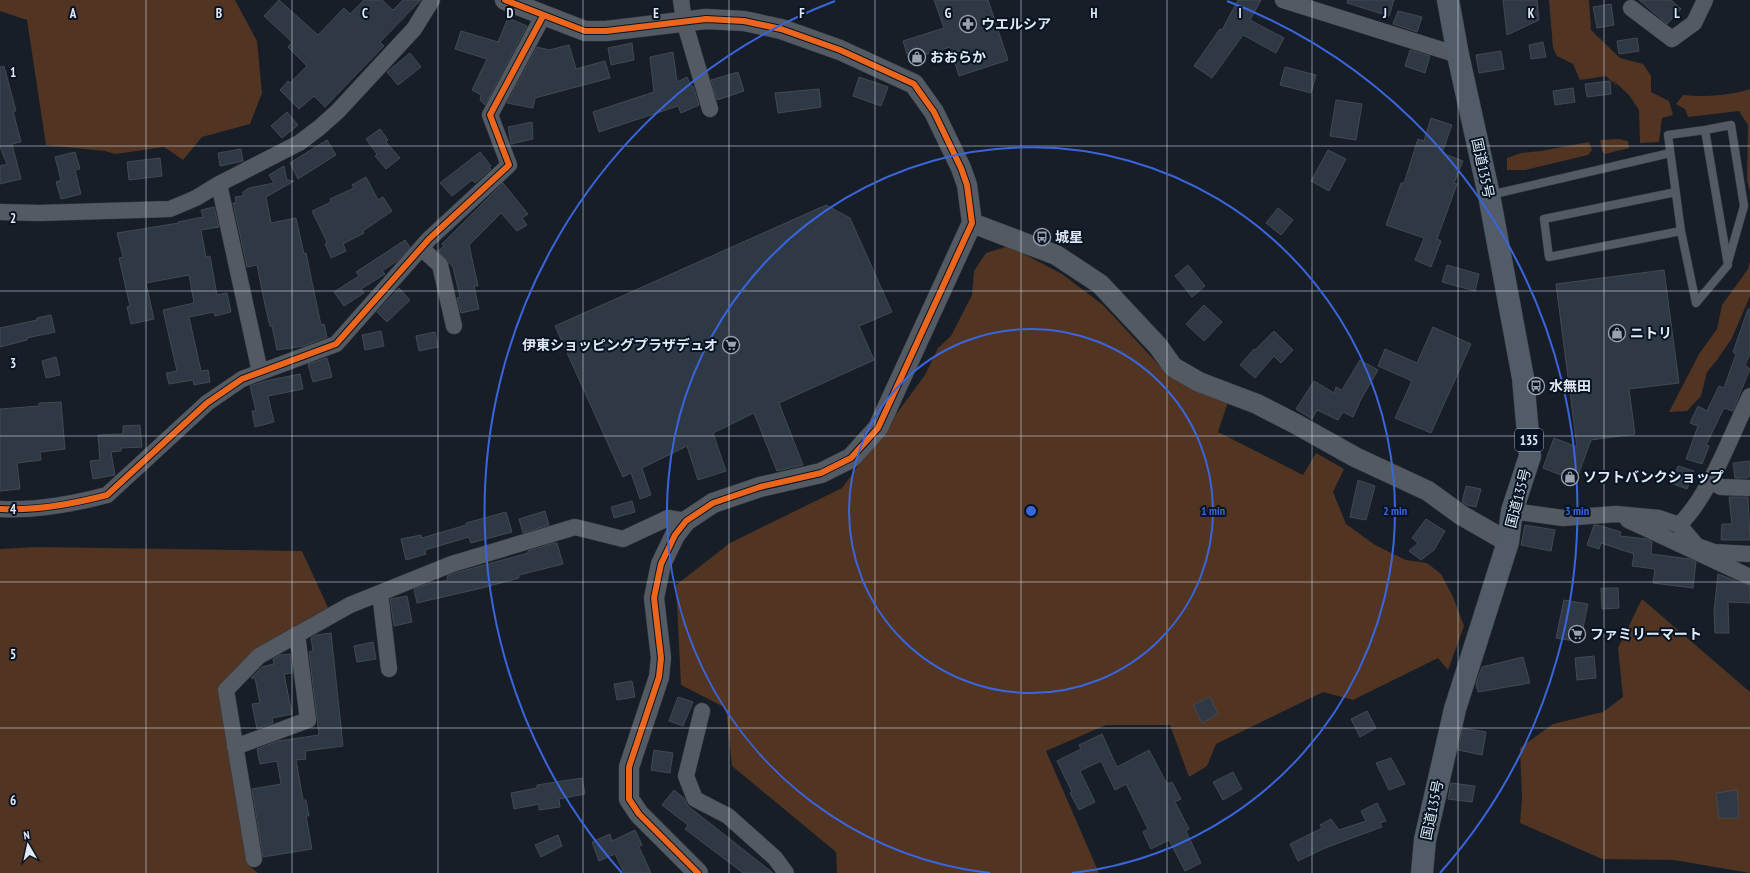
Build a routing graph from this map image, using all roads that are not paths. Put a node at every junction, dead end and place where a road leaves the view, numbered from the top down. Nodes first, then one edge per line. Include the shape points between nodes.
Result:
1 (432, 0) edge
2 (505, 0) edge
3 (681, 0) edge
4 (1283, 0) edge
5 (1448, 0) edge
6 (1705, 0) edge
7 (1631, 8) dead end
8 (543, 16) junction
9 (684, 21) junction
10 (1458, 55) junction
11 (710, 110) dead end
12 (1705, 130) junction
13 (1670, 153) junction
14 (218, 184) junction
15 (1676, 192) junction
16 (1489, 196) junction
17 (1747, 208) edge
18 (0, 212) edge
19 (972, 223) junction
20 (1682, 231) junction
21 (421, 248) junction
22 (1728, 265) junction
23 (454, 326) dead end
24 (260, 372) junction
25 (1750, 396) edge
26 (1746, 415) edge
27 (1710, 481) junction
28 (1750, 488) edge
29 (0, 509) edge
30 (1512, 511) junction
31 (1616, 514) junction
32 (686, 521) junction
33 (1679, 524) junction
34 (1508, 542) junction
35 (1750, 554) edge
36 (1750, 577) edge
37 (380, 593) junction
38 (297, 634) junction
39 (389, 669) dead end
40 (702, 712) dead end
41 (236, 747) junction
42 (254, 859) dead end
43 (698, 873) edge
44 (786, 873) edge
45 (1422, 873) edge

1 - 14 street via 414,29 319,128 299,143
2 - 8 street
3 - 9 street
4 - 10 street
5 - 10 highway, 国道135号 / 135
6 - 7 street via 1694,23 1672,39
8 - 9 street via 585,31 606,31
8 - 21 street via 490,115 509,165
9 - 11 street
9 - 19 street via 744,21 781,29 840,50 914,84 934,112 961,168 967,185
10 - 16 highway, 国道135号 / 135
12 - 13 lane via 1668,134
12 - 17 lane via 1731,125
12 - 22 lane
13 - 15 lane
13 - 16 lane
14 - 18 street via 196,198 170,208 39,214
14 - 24 street
15 - 20 lane
15 - 20 lane via 1544,219 1549,256
16 - 30 highway, 国道135号 / 135 via 1523,378 1530,456
17 - 22 lane
19 - 32 street via 878,428 851,458 821,473 713,503
19 - 34 street via 1056,255 1100,284 1158,346 1173,367 1199,382 1257,404 1355,457 1428,491 1461,516
20 - 22 lane via 1696,303
21 - 23 street via 440,265
21 - 24 street via 336,344
24 - 29 street via 242,379 207,403 107,495 85,501 21,510
25 - 26 street
26 - 27 street
27 - 28 street via 1721,487
27 - 33 street via 1686,518
30 - 31 street via 1563,518
30 - 34 highway, 国道135号 / 135
31 - 33 street via 1659,518
31 - 36 street
32 - 37 street via 668,518 623,539 575,528 452,564
32 - 43 street via 675,535 661,564 654,598 661,658 659,677 629,767 628,782 629,799 639,814
33 - 35 street via 1697,546 1714,552
34 - 45 highway, 国道135号 / 135 via 1455,708 1425,840
37 - 38 street via 350,605
37 - 39 street
38 - 41 street via 258,656 226,690
38 - 41 street via 308,720
40 - 44 street via 686,776 695,799 728,816 775,858
41 - 42 street

